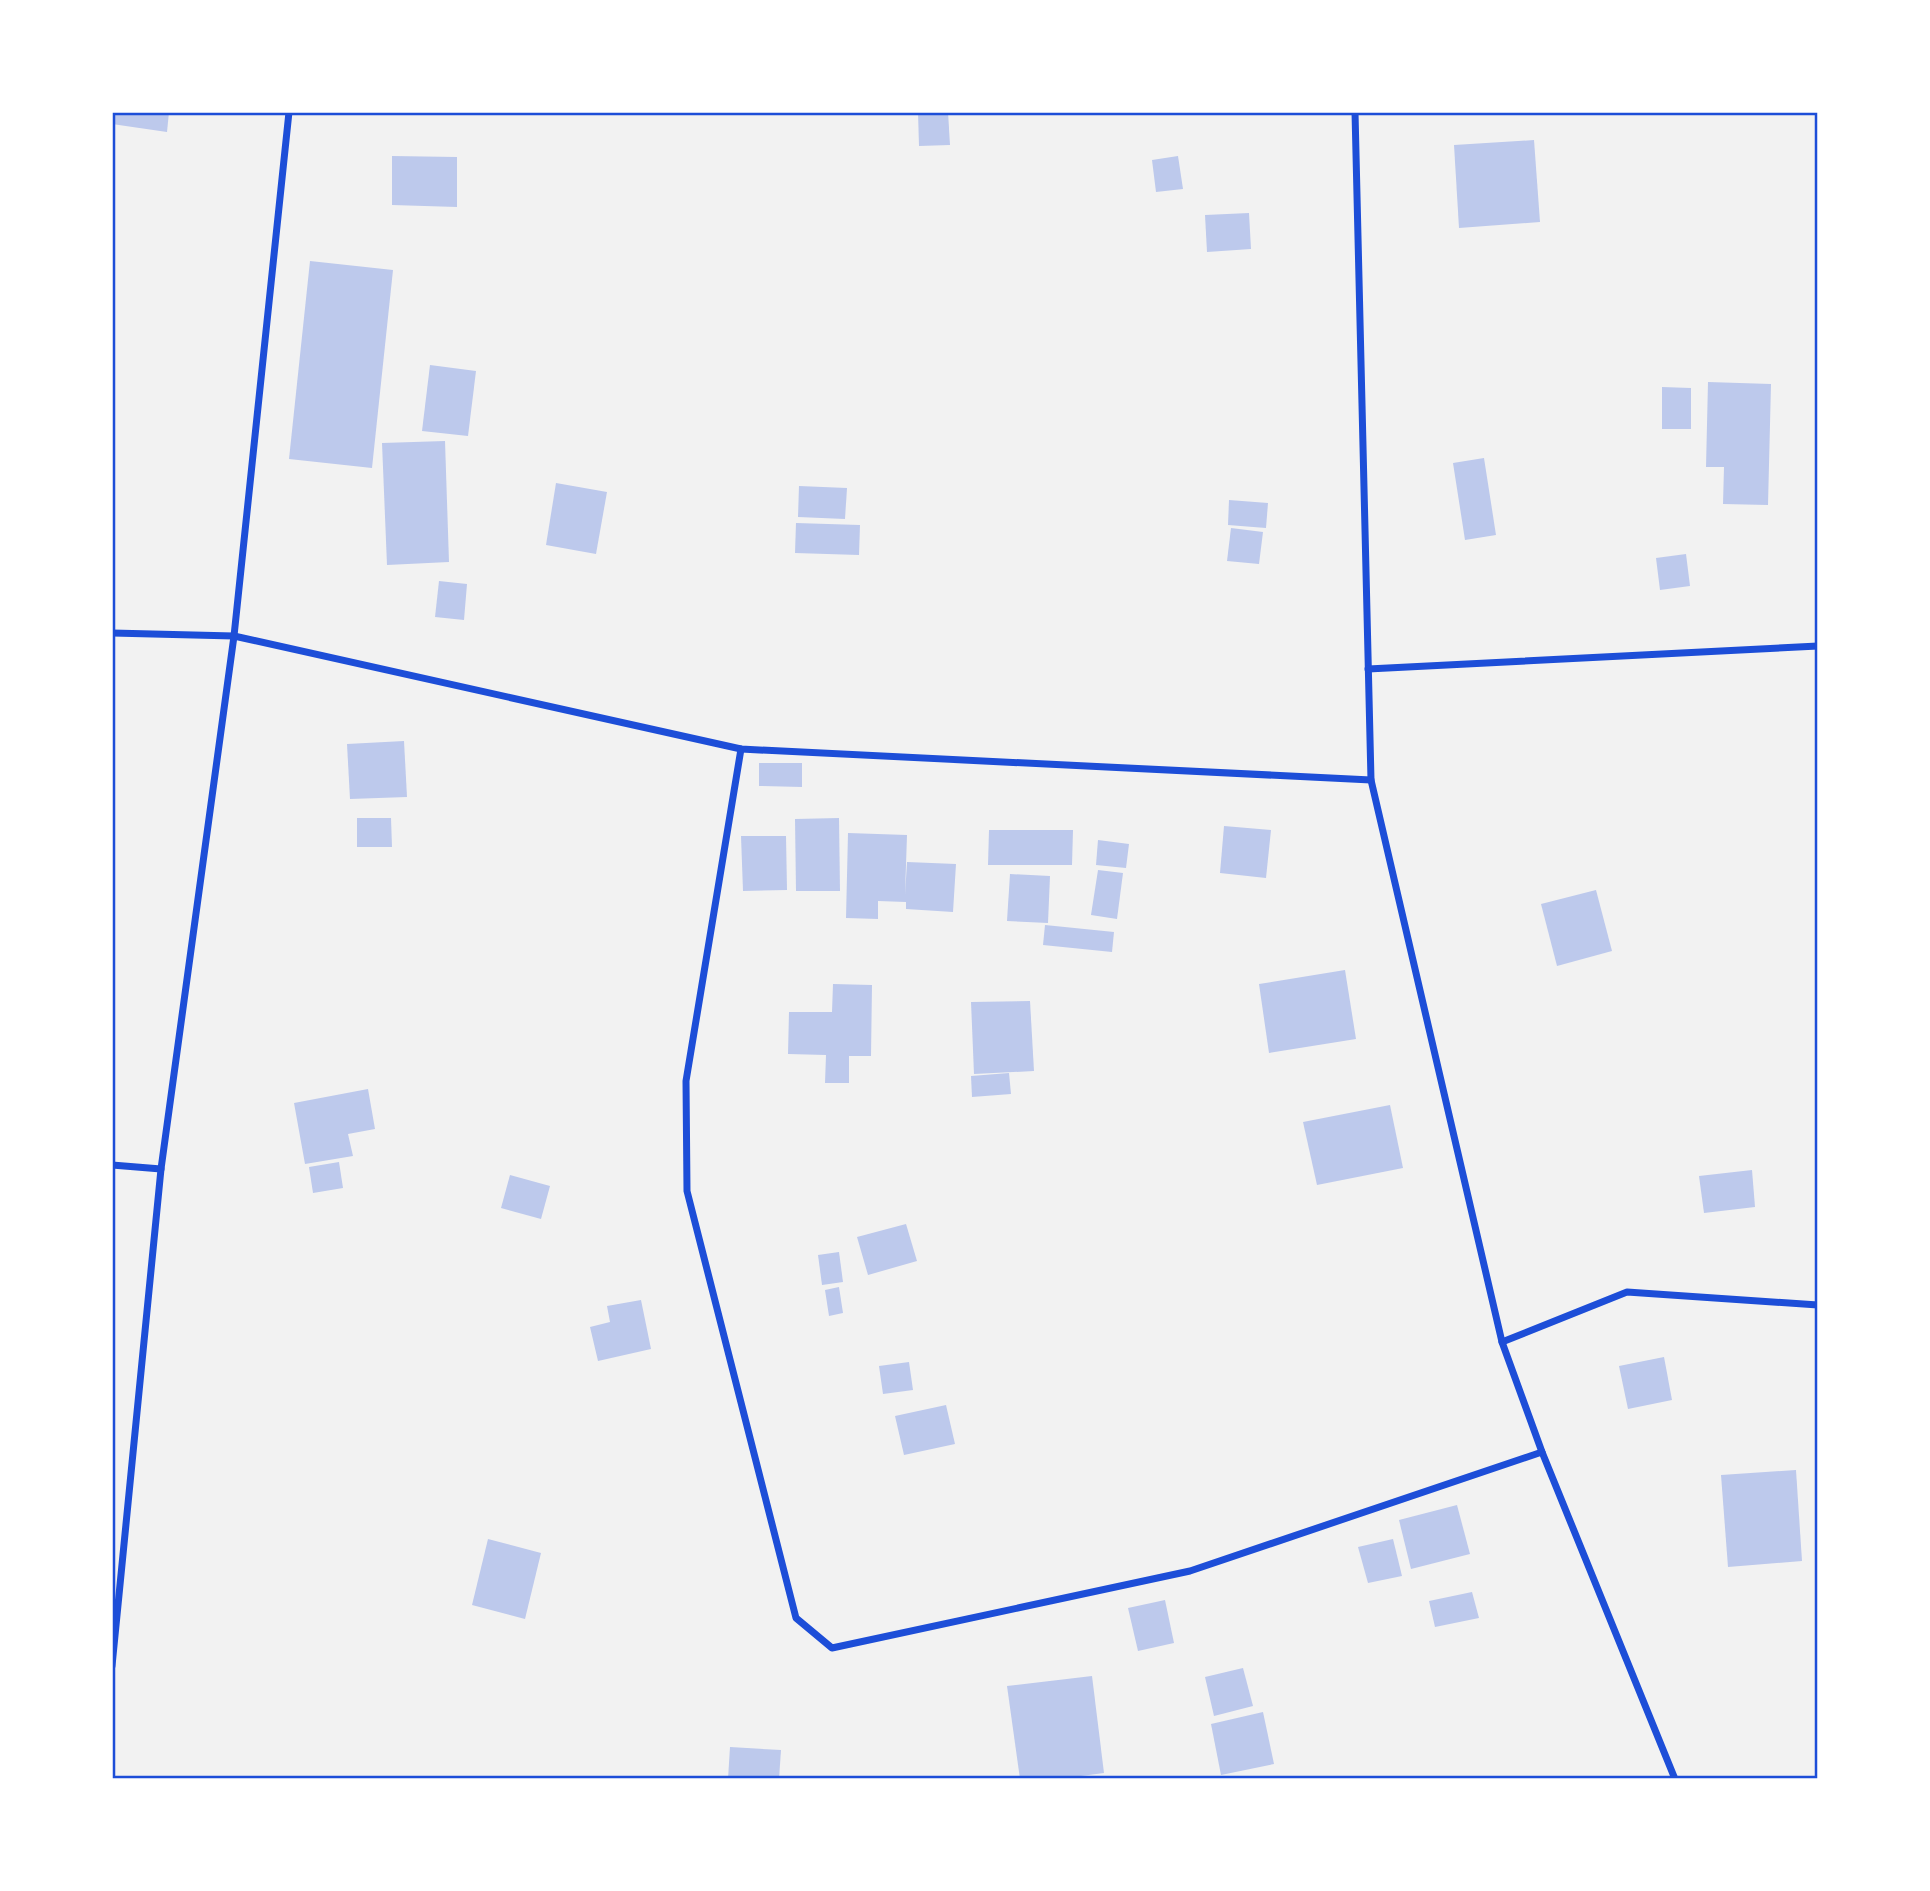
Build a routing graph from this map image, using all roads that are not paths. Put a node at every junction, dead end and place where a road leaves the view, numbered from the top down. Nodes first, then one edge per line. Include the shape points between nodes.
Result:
1 (289, 112) edge
2 (1355, 112) edge
3 (112, 634) edge
4 (234, 636) junction
5 (1818, 646) edge
6 (1368, 669) junction
7 (741, 748) junction
8 (1371, 780) junction
9 (112, 1165) edge
10 (161, 1169) junction
11 (1818, 1306) edge
12 (1502, 1342) junction
13 (1542, 1452) junction
14 (112, 1666) edge
15 (1675, 1779) edge

1 - 4 street
2 - 6 street
3 - 4 street
4 - 7 street
4 - 10 street
5 - 6 street
6 - 8 street
7 - 8 street
7 - 13 street via 687,1081 687,1191 796,1618 832,1648 1190,1572
8 - 12 street
9 - 10 street
10 - 14 street
11 - 12 street via 1627,1292
12 - 13 street
13 - 15 street

